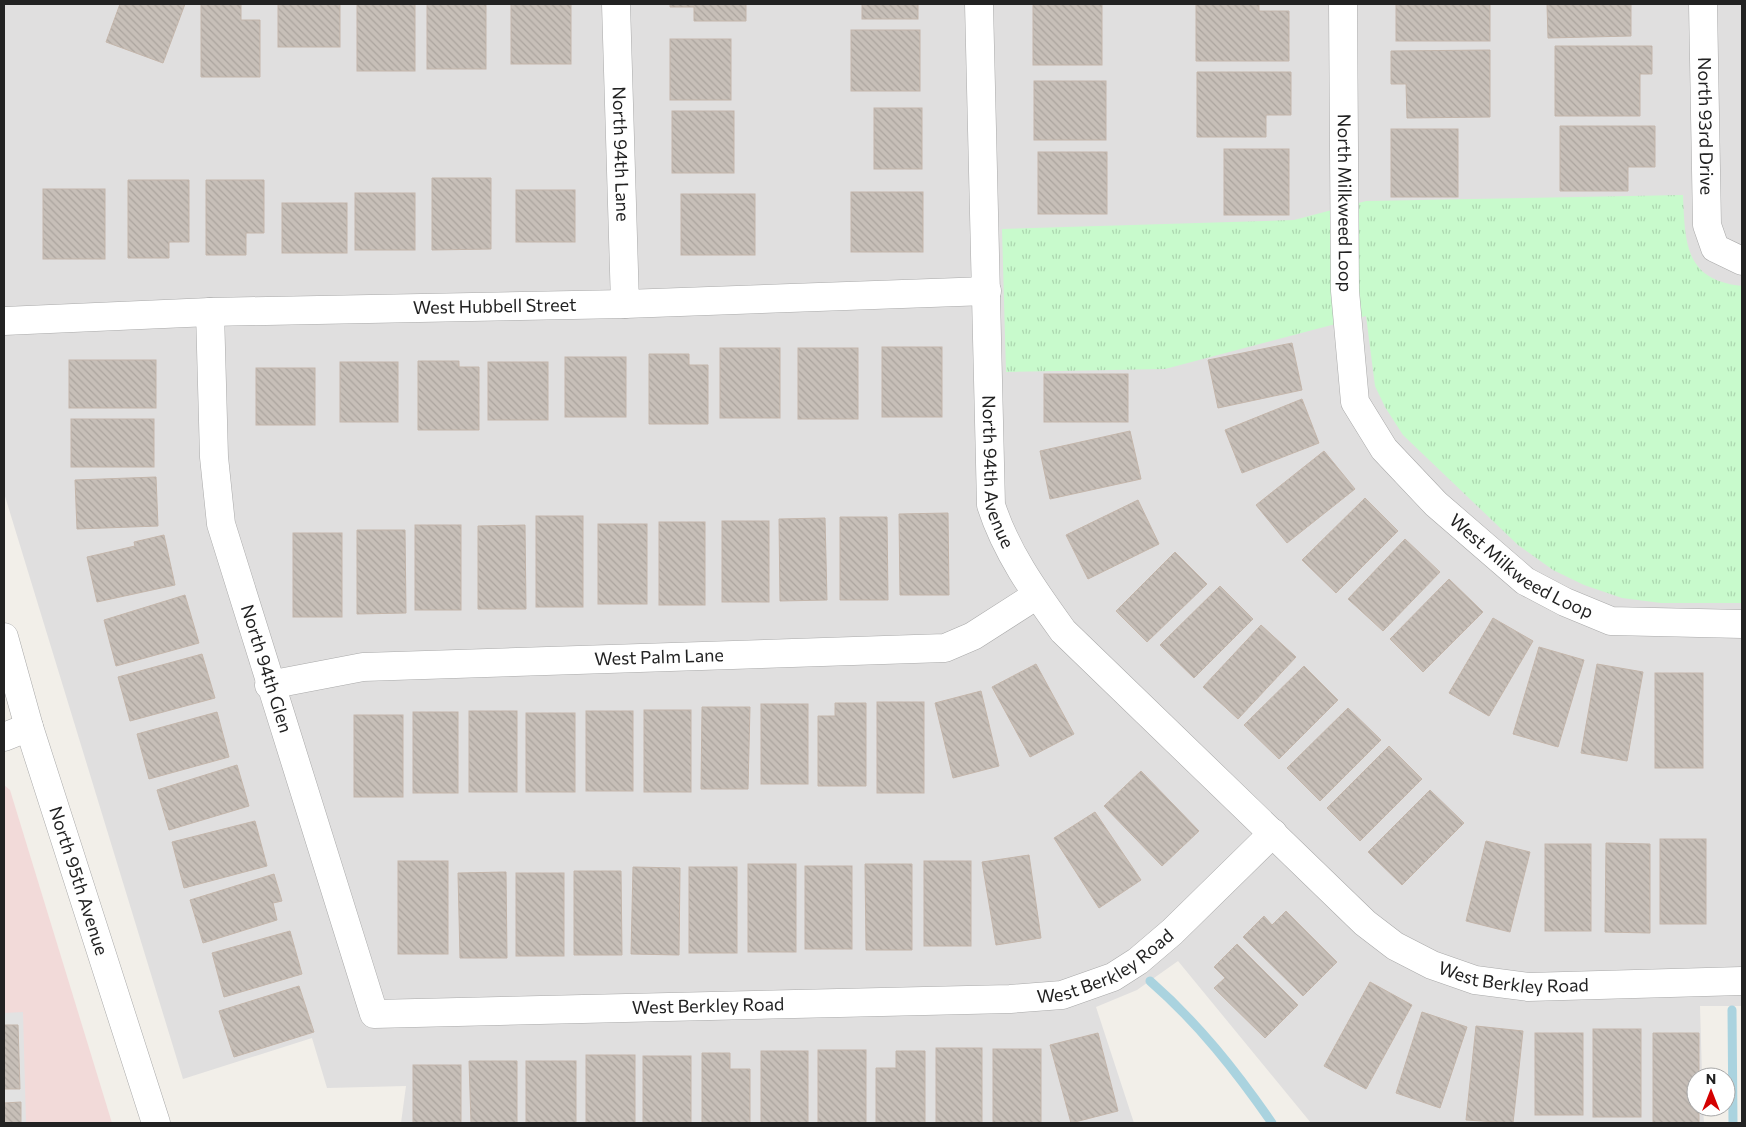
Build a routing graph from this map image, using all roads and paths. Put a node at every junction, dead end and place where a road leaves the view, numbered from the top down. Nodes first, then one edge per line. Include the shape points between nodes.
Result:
1 (616, 4) edge
2 (980, 4) edge
3 (1343, 4) edge
4 (1704, 4) edge
5 (1742, 261) edge
6 (987, 291) junction
7 (625, 304) junction
8 (210, 312) junction
9 (4, 321) edge
10 (1355, 402) joint
11 (1037, 595) junction
12 (1742, 624) edge
13 (4, 637) edge
14 (270, 685) junction
15 (29, 728) junction
16 (4, 737) edge
17 (1273, 833) junction
18 (1742, 980) edge
19 (374, 1014) joint
20 (156, 1123) edge

1 - 7 street, North 94th Lane
2 - 6 street, North 94th Avenue
3 - 10 street, North Milkweed Loop via 1344,291
4 - 5 street, North 93rd Drive via 1707,225 1715,248
6 - 7 street, West Hubbell Street
6 - 11 street, North 94th Avenue via 991,505 1009,551
7 - 8 street, West Hubbell Street
8 - 9 street, West Hubbell Street
8 - 14 street, North 94th Glen via 214,458 220,516
10 - 12 street, West Milkweed Loop via 1384,448 1436,504 1525,581 1611,621
11 - 14 street, West Palm Lane via 973,636 945,648 363,667
11 - 17 street, North 94th Avenue via 1064,631
13 - 15 street, North 95th Avenue
14 - 19 street, North 94th Glen
15 - 16 street
15 - 20 street, North 95th Avenue
17 - 18 street, West Berkley Road via 1365,923 1395,946 1432,966 1475,980 1528,987
17 - 19 street, West Berkley Road via 1138,961 1113,977 1062,995 1010,999

